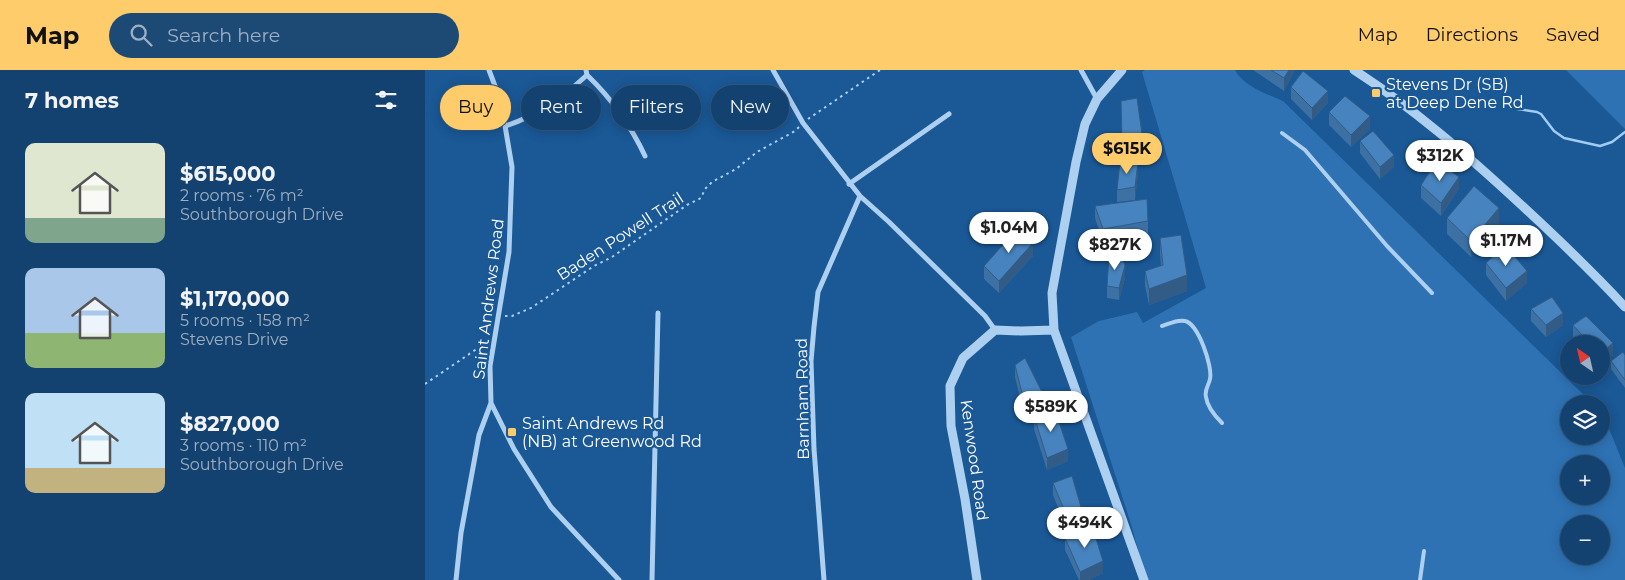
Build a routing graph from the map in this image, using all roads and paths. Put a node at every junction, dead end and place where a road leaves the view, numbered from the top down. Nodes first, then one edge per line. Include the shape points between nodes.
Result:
1 (489, 70) edge
2 (773, 70) edge
3 (880, 70) edge
4 (1081, 70) edge
5 (1122, 70) edge
6 (1354, 70) edge
7 (587, 72) edge
8 (495, 85) edge
9 (1097, 99) junction
10 (949, 114) dead end
11 (511, 123) edge
12 (803, 123) junction
13 (506, 130) edge
14 (1282, 133) dead end
15 (645, 156) dead end
16 (849, 184) junction
17 (860, 196) junction
18 (1432, 293) dead end
19 (1625, 307) edge
20 (657, 313) dead end
21 (498, 316) junction
22 (1162, 326) dead end
23 (995, 330) junction
24 (1054, 330) junction
25 (487, 337) dead end
26 (425, 384) edge
27 (491, 403) junction
28 (1222, 423) dead end
29 (1424, 551) dead end
30 (456, 580) edge
31 (619, 580) edge
32 (652, 580) edge
33 (824, 580) edge
34 (977, 580) edge
35 (1144, 580) edge
36 (1420, 580) edge

1 - 8 street, Saint Andrews Road
2 - 12 street
3 - 12 path, Baden Powell Trail
4 - 9 street
5 - 9 street
6 - 19 street via 1383,88 1473,160 1585,264
7 - 11 street via 570,91 547,108
7 - 15 street via 635,135
9 - 24 street via 1085,124 1078,153 1052,293
10 - 16 street
12 - 16 street
12 - 21 path, Baden Powell Trail via 795,131 757,152 736,170 712,182 701,198 612,257 531,308 513,316
13 - 21 street, Saint Andrews Road via 512,167 511,228
14 - 18 lane via 1305,150
16 - 17 street
17 - 23 street via 937,268
17 - 33 street, Barnham Road via 818,292 814,327 811,361 814,449
20 - 32 street
21 - 27 street, Saint Andrews Road via 491,366
22 - 28 lane via 1184,320 1195,329 1210,368 1206,398
23 - 24 street
23 - 34 street, Kenwood Road via 963,358 950,386 951,426
24 - 35 street
25 - 26 path via 483,344
27 - 30 street via 477,444
27 - 31 street, Saint Andrews Road via 514,449 551,507
29 - 36 lane

